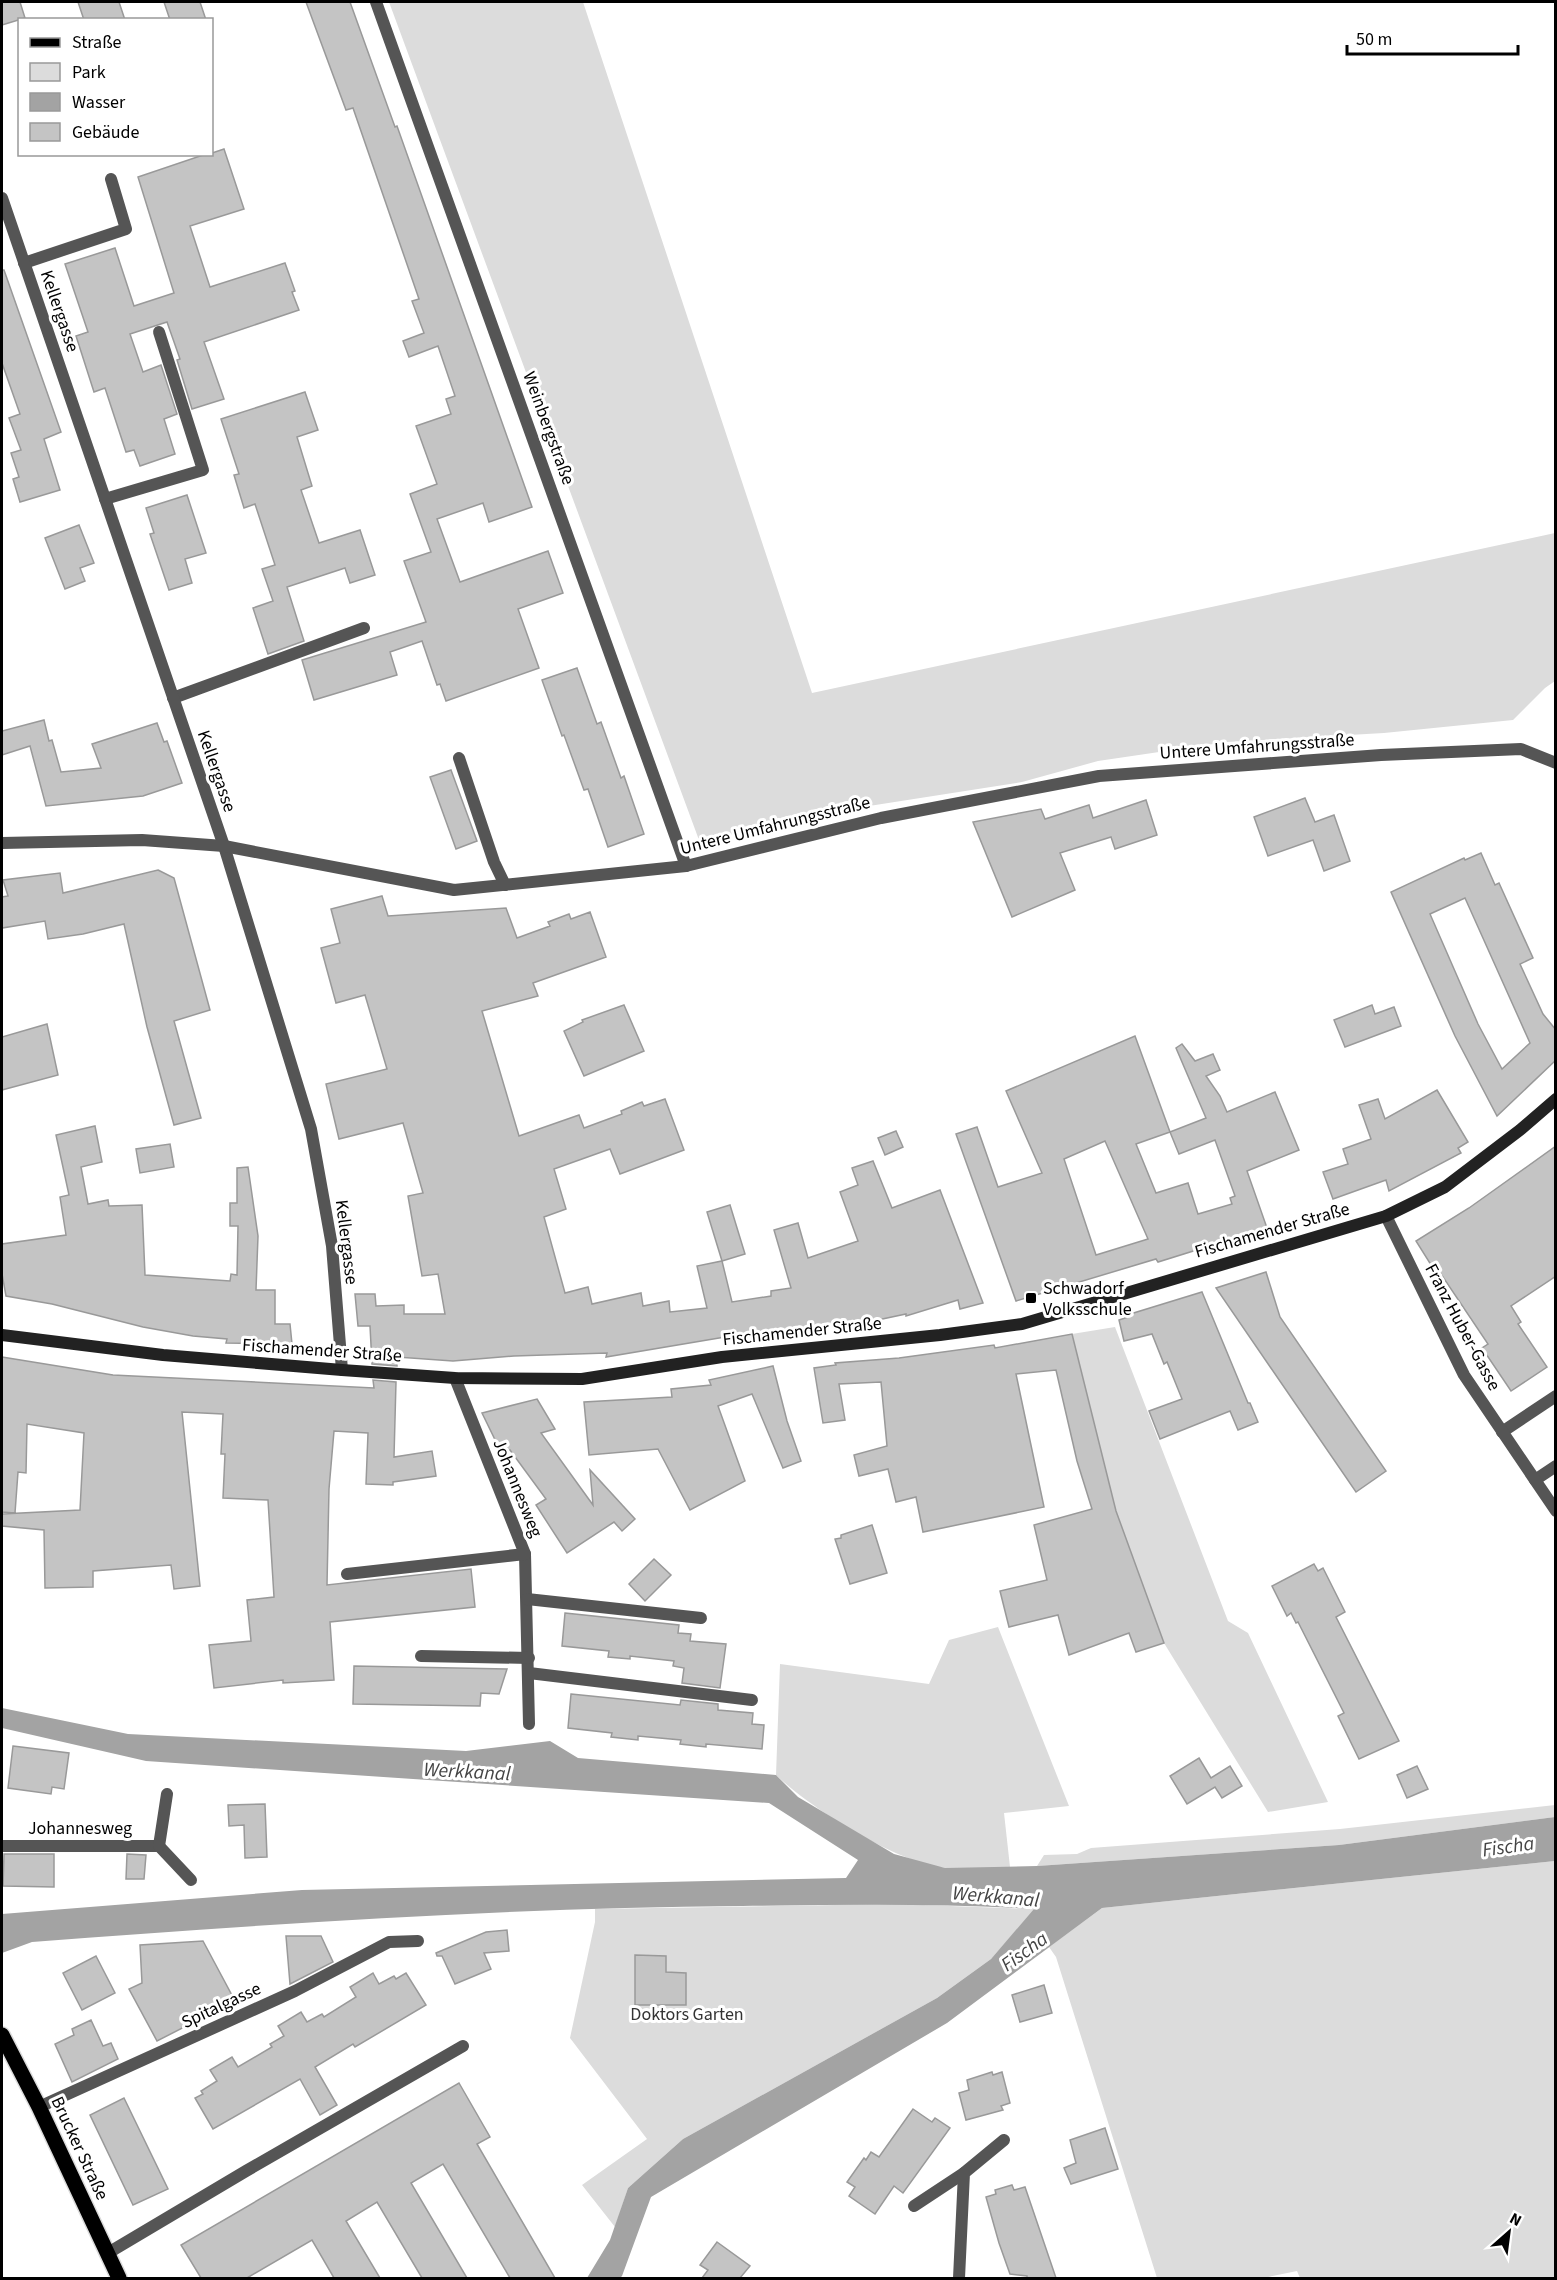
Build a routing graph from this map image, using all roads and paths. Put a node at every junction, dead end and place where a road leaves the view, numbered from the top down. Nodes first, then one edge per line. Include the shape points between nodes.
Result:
1 (376, 2) edge
2 (111, 179) dead end
3 (2, 198) edge
4 (24, 263) junction
5 (159, 332) dead end
6 (105, 500) junction
7 (364, 628) dead end
8 (173, 698) junction
9 (459, 758) dead end
10 (1556, 763) edge
11 (2, 843) edge
12 (224, 846) junction
13 (686, 866) junction
14 (505, 885) junction
15 (1556, 1099) edge
16 (1386, 1216) junction
17 (2, 1335) edge
18 (342, 1370) junction
19 (455, 1378) junction
20 (1556, 1396) edge
21 (1502, 1432) junction
22 (1556, 1466) edge
23 (1534, 1480) junction
24 (1556, 1511) edge
25 (525, 1554) junction
26 (347, 1574) dead end
27 (527, 1599) junction
28 (701, 1618) dead end
29 (421, 1656) dead end
30 (529, 1658) junction
31 (529, 1673) junction
32 (752, 1700) dead end
33 (529, 1724) dead end
34 (167, 1794) dead end
35 (2, 1846) edge
36 (159, 1846) junction
37 (191, 1880) dead end
38 (418, 1941) dead end
39 (2, 2035) edge
40 (463, 2046) dead end
41 (39, 2107) junction
42 (1004, 2140) dead end
43 (964, 2173) junction
44 (914, 2206) dead end
45 (108, 2253) junction
46 (119, 2278) edge
47 (959, 2278) edge

1 - 13 street, Weinbergstraße
2 - 4 street via 126,229
3 - 4 street, Kellergasse
4 - 6 street, Kellergasse
5 - 6 street via 203,470
6 - 8 street, Kellergasse
7 - 8 street
8 - 12 street, Kellergasse
9 - 14 street
10 - 13 street, Untere Umfahrungsstraße via 1521,749 1099,776 881,818
11 - 12 street, Untere Umfahrungsstraße via 142,840
12 - 14 street, Untere Umfahrungsstraße via 454,890
12 - 18 street, Kellergasse via 311,1129 332,1246
13 - 14 street, Untere Umfahrungsstraße
15 - 16 main road, Fischamender Straße via 1445,1187
16 - 19 main road, Fischamender Straße via 1022,1324 722,1357 582,1379
16 - 21 street, Franz Huber-Gasse via 1464,1374
17 - 18 main road, Fischamender Straße via 163,1355
18 - 19 main road, Fischamender Straße
19 - 25 street, Johannesweg
20 - 21 street
21 - 23 street, Franz Huber-Gasse
22 - 23 street
23 - 24 street, Franz Huber-Gasse
25 - 26 street
25 - 27 street, Johannesweg
27 - 28 street
27 - 30 street, Johannesweg
29 - 30 street
30 - 31 street, Johannesweg
31 - 32 street
31 - 33 street, Johannesweg
34 - 36 street
35 - 36 street, Johannesweg
36 - 37 street
38 - 41 street, Spitalgasse via 389,1942 296,1991
39 - 41 main road, Brucker Straße
40 - 45 street
41 - 45 main road, Brucker Straße
42 - 43 street
43 - 44 street
43 - 47 street
45 - 46 main road, Brucker Straße

